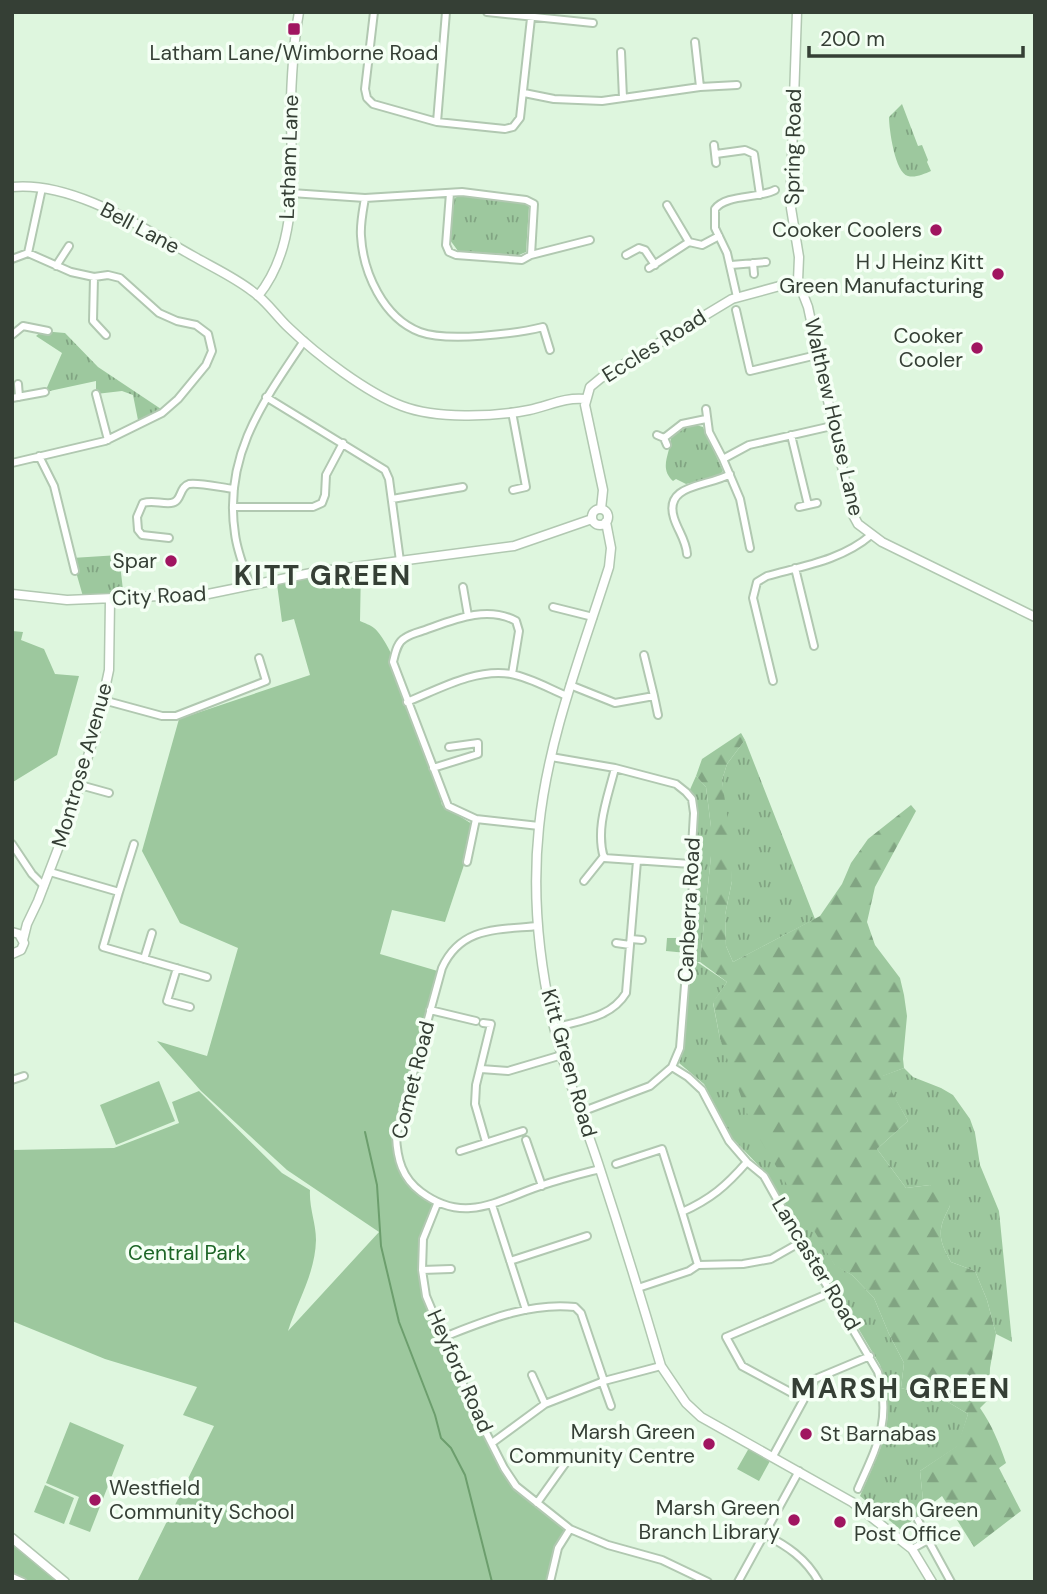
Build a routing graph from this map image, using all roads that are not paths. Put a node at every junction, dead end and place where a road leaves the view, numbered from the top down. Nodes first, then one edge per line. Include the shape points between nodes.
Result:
1 (299, 12) edge
2 (374, 12) edge
3 (446, 12) edge
4 (486, 12) edge
5 (797, 12) edge
6 (531, 18) junction
7 (593, 23) dead end
8 (695, 42) dead end
9 (621, 52) dead end
10 (737, 85) dead end
11 (700, 87) junction
12 (524, 93) junction
13 (623, 98) junction
14 (436, 122) junction
15 (714, 145) dead end
16 (716, 155) junction
17 (716, 163) dead end
18 (12, 187) edge
19 (42, 188) junction
20 (775, 190) dead end
21 (291, 193) junction
22 (450, 193) junction
23 (760, 195) junction
24 (365, 198) junction
25 (667, 205) dead end
26 (719, 236) junction
27 (590, 240) dead end
28 (689, 243) junction
29 (69, 246) dead end
30 (28, 253) junction
31 (531, 255) junction
32 (626, 255) dead end
33 (12, 259) edge
34 (766, 262) dead end
35 (753, 263) junction
36 (731, 265) junction
37 (56, 266) junction
38 (754, 274) dead end
39 (94, 276) junction
40 (798, 281) junction
41 (258, 296) junction
42 (737, 297) junction
43 (736, 310) dead end
44 (748, 322) dead end
45 (740, 324) junction
46 (48, 331) dead end
47 (12, 335) edge
48 (106, 335) dead end
49 (304, 341) junction
50 (550, 350) dead end
51 (817, 355) junction
52 (750, 371) junction
53 (741, 373) dead end
54 (18, 384) dead end
55 (45, 392) dead end
56 (96, 394) dead end
57 (16, 397) edge
58 (266, 397) junction
59 (585, 399) junction
60 (706, 409) dead end
61 (512, 412) junction
62 (706, 419) junction
63 (832, 426) junction
64 (791, 435) junction
65 (108, 439) junction
66 (662, 440) dead end
67 (343, 443) junction
68 (39, 456) junction
69 (723, 458) junction
70 (12, 463) edge
71 (730, 474) junction
72 (675, 485) dead end
73 (463, 487) dead end
74 (234, 489) junction
75 (682, 489) junction
76 (513, 490) dead end
77 (392, 499) junction
78 (817, 503) dead end
79 (808, 505) junction
80 (233, 507) junction
81 (799, 507) dead end
82 (601, 509) junction
83 (592, 519) junction
84 (606, 522) junction
85 (871, 535) junction
86 (169, 538) dead end
87 (750, 548) dead end
88 (687, 554) dead end
89 (400, 561) junction
90 (62, 566) dead end
91 (795, 568) junction
92 (250, 586) junction
93 (463, 587) dead end
94 (12, 594) edge
95 (110, 600) junction
96 (553, 607) dead end
97 (468, 616) junction
98 (593, 617) junction
99 (1035, 617) edge
100 (814, 646) dead end
101 (644, 655) dead end
102 (259, 658) dead end
103 (512, 674) junction
104 (773, 681) dead end
105 (570, 685) junction
106 (567, 696) junction
107 (654, 696) junction
108 (103, 700) junction
109 (407, 702) junction
110 (658, 715) dead end
111 (449, 747) dead end
112 (551, 757) junction
113 (433, 768) junction
114 (615, 768) junction
115 (80, 785) junction
116 (109, 793) dead end
117 (476, 819) junction
118 (539, 826) junction
119 (12, 844) edge
120 (134, 844) dead end
121 (604, 856) junction
122 (637, 861) junction
123 (467, 862) dead end
124 (691, 864) junction
125 (50, 872) junction
126 (584, 881) dead end
127 (44, 886) junction
128 (119, 892) junction
129 (27, 924) junction
130 (538, 926) junction
131 (12, 932) edge
132 (152, 933) dead end
133 (23, 940) junction
134 (642, 940) dead end
135 (630, 942) junction
136 (616, 943) dead end
137 (14, 955) edge
138 (145, 959) junction
139 (177, 968) junction
140 (207, 977) dead end
141 (190, 1007) dead end
142 (430, 1010) junction
143 (554, 1028) junction
144 (562, 1055) junction
145 (672, 1067) junction
146 (481, 1069) junction
147 (24, 1076) dead end
148 (12, 1080) edge
149 (581, 1112) junction
150 (523, 1130) dead end
151 (526, 1140) dead end
152 (486, 1142) junction
153 (460, 1151) dead end
154 (747, 1162) junction
155 (616, 1164) dead end
156 (600, 1169) junction
157 (542, 1186) junction
158 (437, 1204) junction
159 (492, 1205) junction
160 (682, 1212) junction
161 (587, 1236) dead end
162 (801, 1242) junction
163 (510, 1261) junction
164 (698, 1265) junction
165 (451, 1269) dead end
166 (422, 1270) junction
167 (638, 1288) junction
168 (832, 1292) junction
169 (526, 1310) junction
170 (443, 1337) junction
171 (870, 1356) junction
172 (661, 1366) junction
173 (532, 1375) dead end
174 (603, 1381) junction
175 (803, 1399) junction
176 (545, 1404) junction
177 (611, 1406) dead end
178 (492, 1443) junction
179 (572, 1454) dead end
180 (773, 1456) junction
181 (799, 1471) junction
182 (858, 1489) dead end
183 (537, 1503) junction
184 (918, 1520) dead end
185 (570, 1529) junction
186 (764, 1534) junction
187 (12, 1538) edge
188 (928, 1540) junction
189 (912, 1549) junction
190 (12, 1577) edge
191 (23, 1582) edge
192 (65, 1582) edge
193 (550, 1582) edge
194 (708, 1582) edge
195 (738, 1582) edge
196 (819, 1582) edge
197 (932, 1582) edge
198 (951, 1582) edge

1 - 21 street, Latham Lane via 291,95
2 - 14 street via 367,98 373,104
3 - 14 street
4 - 6 street
5 - 40 street, Spring Road via 791,208
6 - 7 street
6 - 12 street
8 - 11 street
9 - 13 street
10 - 11 street
11 - 13 street
12 - 13 street via 590,101
12 - 14 street via 520,118 513,127
15 - 16 street
16 - 17 street
16 - 23 street via 754,153
18 - 19 street, Bell Lane
19 - 30 street
19 - 41 street, Bell Lane via 107,210
20 - 23 street
21 - 24 street
21 - 41 street, Latham Lane via 275,271
22 - 24 street
22 - 31 street via 534,204
22 - 31 street via 449,252 522,260
23 - 26 street via 720,203 714,218
24 - 50 street via 360,233 365,262 374,286 406,324 437,336 520,333 543,327
25 - 28 street
26 - 28 street via 702,245
26 - 36 street
27 - 31 street
28 - 32 street via 652,266 645,250
29 - 37 street
30 - 33 street
30 - 37 street
34 - 35 street
35 - 36 street
35 - 38 street
36 - 42 street
37 - 39 street
39 - 48 street via 93,321
39 - 65 street via 120,278 159,313 196,325 208,334 212,351 206,365 162,413
40 - 42 street, Eccles Road
40 - 51 street, Walthew House Lane
41 - 49 street, Bell Lane
42 - 59 street, Eccles Road via 601,378
43 - 45 street
44 - 45 street
45 - 52 street
46 - 47 street via 23,326
49 - 58 street
49 - 61 street, Bell Lane via 401,405 449,414
51 - 52 street
51 - 63 street, Walthew House Lane
52 - 53 street
54 - 57 street
55 - 57 street
56 - 65 street
58 - 67 street
58 - 74 street via 244,444
59 - 61 street, Bell Lane via 562,399
59 - 82 street, Eccles Road via 603,490
60 - 62 street
61 - 76 street via 526,488
62 - 66 street via 682,424
62 - 69 street
63 - 64 street
63 - 85 street, Walthew House Lane via 852,513
64 - 69 street via 750,445
64 - 79 street
65 - 68 street
67 - 77 street via 386,470
67 - 80 street via 326,475 322,503 313,507
68 - 70 street
68 - 90 street via 54,486 74,567
69 - 71 street
71 - 75 street
71 - 87 street
72 - 75 street
73 - 77 street
74 - 80 street
74 - 86 street via 190,484 173,503 143,503 138,530 142,535
75 - 88 street via 673,512
77 - 89 street
78 - 79 street
79 - 81 street
80 - 92 street via 235,536
82 - 83 street via 594,511
82 - 84 street via 607,514
83 - 84 street via 597,525
83 - 89 street, City Road via 514,546
84 - 98 street, Kitt Green Road via 611,555
85 - 91 street via 836,557
85 - 99 street, Walthew House Lane
89 - 92 street, City Road
91 - 100 street
91 - 104 street via 761,579 753,593
92 - 95 street, City Road via 195,596
93 - 97 street
94 - 95 street, City Road
95 - 108 street, Montrose Avenue via 111,646
96 - 98 street
97 - 103 street via 494,615 516,621 519,631
97 - 109 street via 403,638 393,662
98 - 105 street, Kitt Green Road
101 - 107 street
102 - 108 street via 266,681 176,716
103 - 106 street
103 - 109 street via 470,677
105 - 106 street, Kitt Green Road
105 - 107 street via 615,703
106 - 112 street, Kitt Green Road
107 - 110 street
108 - 115 street, Montrose Avenue
109 - 113 street
111 - 113 street via 478,743 478,754
112 - 114 street, Canberra Road
112 - 118 street, Kitt Green Road
113 - 117 street via 448,806
114 - 121 street via 603,816 600,844
114 - 124 street, Canberra Road via 676,784 692,799
115 - 116 street
115 - 125 street, Montrose Avenue
117 - 118 street
117 - 123 street
118 - 130 street, Kitt Green Road
119 - 127 street
120 - 128 street
121 - 122 street
121 - 126 street
122 - 124 street
122 - 135 street
124 - 145 street, Canberra Road via 693,884
125 - 127 street, Montrose Avenue
125 - 128 street
127 - 129 street, Montrose Avenue
128 - 138 street via 103,947
129 - 131 street
129 - 133 street, Montrose Avenue
130 - 142 street, Comet Road via 479,933 461,941 447,956
130 - 143 street, Kitt Green Road
131 - 133 street
132 - 138 street
133 - 137 street, Montrose Avenue via 23,947
134 - 135 street
135 - 136 street
135 - 143 street via 626,993 619,1005 608,1013
138 - 139 street
139 - 140 street
139 - 141 street via 167,1001
142 - 146 street via 491,1024
142 - 158 street, Comet Road via 396,1146 403,1173
143 - 144 street, Kitt Green Road
144 - 146 street via 508,1071
144 - 149 street, Kitt Green Road
145 - 149 street, Canberra Road via 650,1086
145 - 154 street, Lancaster Road via 702,1090 729,1141
146 - 152 street via 475,1104
147 - 148 street
149 - 156 street, Kitt Green Road
150 - 152 street
151 - 157 street
152 - 153 street
154 - 160 street via 724,1188
154 - 162 street, Lancaster Road via 764,1176
155 - 160 street via 662,1149
156 - 157 street
156 - 167 street, Kitt Green Road
157 - 159 street
158 - 159 street via 458,1209
158 - 166 street, Heyford Road via 423,1239
159 - 163 street
160 - 164 street
161 - 163 street
162 - 164 street via 771,1259
162 - 168 street, Lancaster Road
163 - 169 street
164 - 167 street
165 - 166 street
166 - 170 street, Heyford Road via 426,1296
167 - 172 street, Kitt Green Road
168 - 171 street, Lancaster Road
168 - 175 street via 726,1337 743,1366
169 - 170 street
169 - 174 street via 575,1307
170 - 178 street, Heyford Road
171 - 175 street via 815,1379
171 - 182 street, Lancaster Road via 883,1388 884,1405 881,1438
172 - 174 street
172 - 180 street, Kitt Green Road via 686,1404 701,1417
173 - 176 street
174 - 176 street
174 - 177 street
175 - 180 street
176 - 178 street
178 - 183 street, Heyford Road via 516,1486
179 - 183 street
180 - 181 street, Kitt Green Road
181 - 186 street
181 - 189 street, Kitt Green Road via 852,1502
183 - 185 street, Heyford Road
184 - 188 street
185 - 193 street via 558,1548
185 - 194 street, Heyford Road via 662,1560
186 - 195 street
186 - 196 street via 798,1555
187 - 192 street
188 - 189 street
188 - 198 street
189 - 197 street
190 - 191 street

